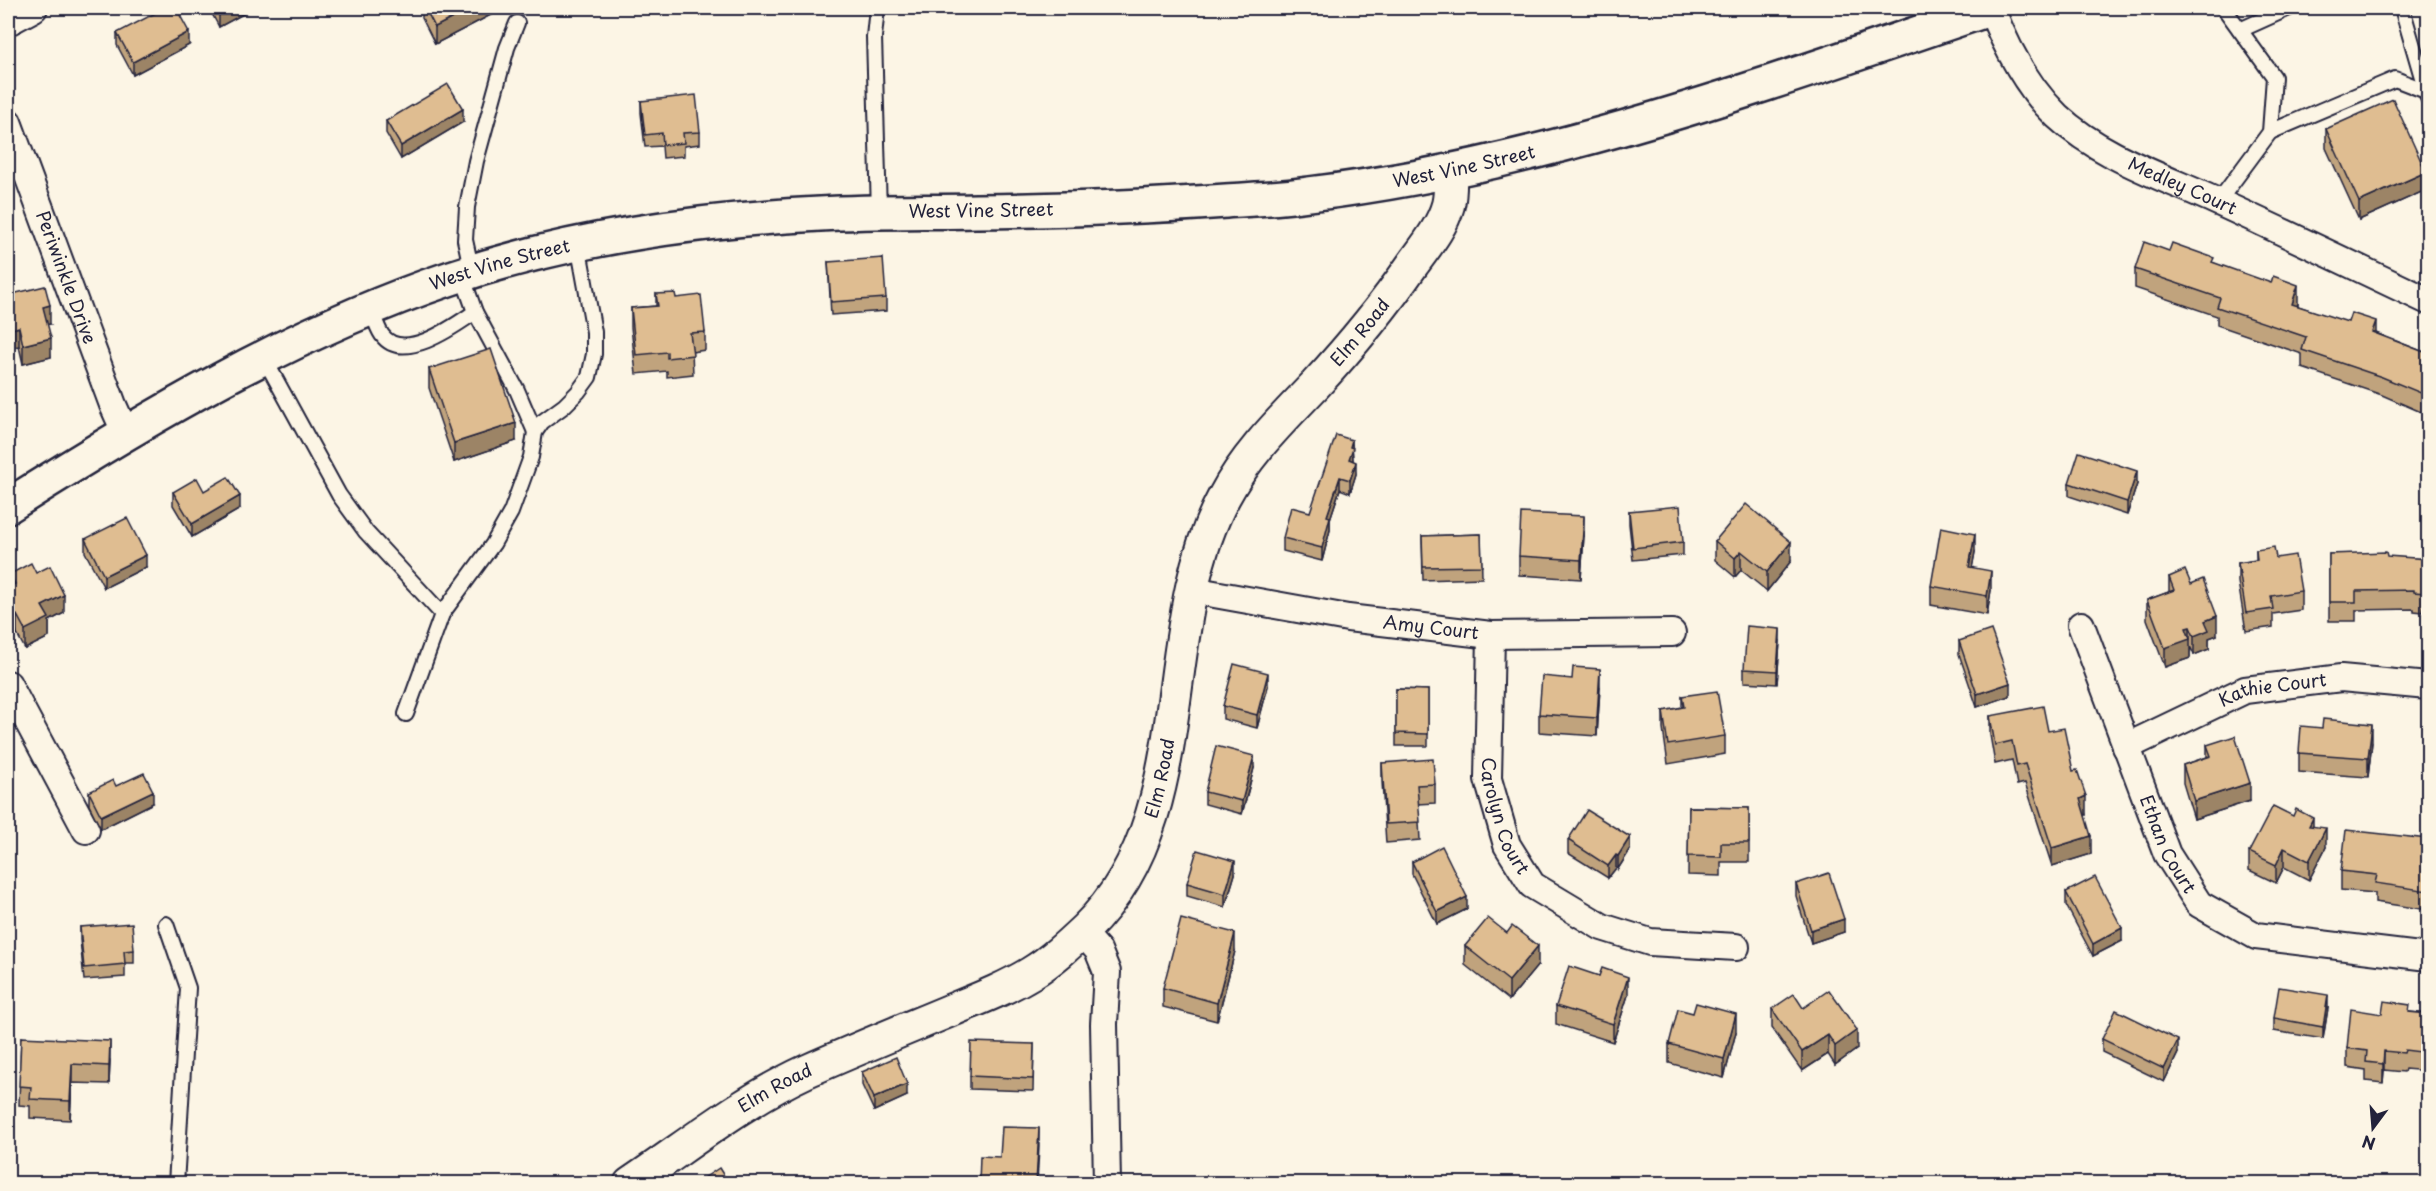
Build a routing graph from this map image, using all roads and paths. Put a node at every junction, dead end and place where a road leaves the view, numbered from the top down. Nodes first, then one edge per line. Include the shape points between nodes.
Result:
1 (34, 8) edge
2 (877, 8) edge
3 (1991, 8) edge
4 (2224, 8) edge
5 (2289, 8) edge
6 (2402, 8) edge
7 (8, 22) edge
8 (517, 23) dead end
9 (2240, 30) junction
10 (2427, 95) edge
11 (8, 122) edge
12 (2270, 132) junction
13 (1450, 170) junction
14 (2218, 202) junction
15 (879, 213) junction
16 (578, 244) junction
17 (467, 273) junction
18 (2428, 301) edge
19 (370, 309) junction
20 (475, 312) junction
21 (264, 358) junction
22 (535, 432) junction
23 (126, 434) junction
24 (8, 506) edge
25 (1192, 590) junction
26 (442, 614) junction
27 (2080, 625) dead end
28 (1672, 633) dead end
29 (1491, 635) junction
30 (8, 684) edge
31 (2428, 686) edge
32 (406, 714) dead end
33 (2126, 747) junction
34 (86, 830) dead end
35 (166, 924) dead end
36 (1082, 932) junction
37 (1736, 947) dead end
38 (2428, 957) edge
39 (176, 1184) edge
40 (630, 1184) edge
41 (1107, 1184) edge

1 - 7 street
2 - 15 lane via 874,37
3 - 13 main road, West Vine Street via 1642,123
3 - 14 street, Medley Court via 2017,64 2058,116 2103,148
4 - 9 lane
5 - 9 lane
6 - 10 lane
8 - 17 lane via 476,161 467,207
9 - 12 lane via 2274,77
10 - 12 lane via 2395,80
11 - 23 street, Periwinkle Drive
12 - 14 lane
13 - 15 main road, West Vine Street via 1296,196 1064,210
13 - 25 street, Elm Road via 1448,206 1441,223 1390,298 1269,433 1224,496 1207,532
14 - 18 street, Medley Court
15 - 16 main road, West Vine Street via 734,221
16 - 17 main road, West Vine Street
16 - 22 lane via 594,332 589,377
17 - 19 main road, West Vine Street
17 - 20 lane
19 - 20 lane via 382,336 404,345 425,342
19 - 21 main road, West Vine Street
20 - 22 lane
21 - 23 main road, West Vine Street
21 - 26 lane via 339,495 366,532
22 - 26 lane via 531,457 511,512 493,544
23 - 24 main road, West Vine Street
25 - 29 street, Amy Court via 1348,618
25 - 36 street, Elm Road via 1170,732 1152,812 1138,851 1118,888
26 - 32 lane
27 - 33 street, Ethan Court
28 - 29 street, Amy Court
29 - 37 street, Carolyn Court via 1488,779 1507,845 1532,885 1602,927 1650,942
30 - 34 street
31 - 33 street, Kathie Court via 2341,678 2245,690
33 - 38 street, Ethan Court via 2167,854 2199,904 2256,936
35 - 39 lane via 188,988
36 - 40 street, Elm Road via 1032,973 805,1072 766,1093
36 - 41 street via 1098,950 1107,972

